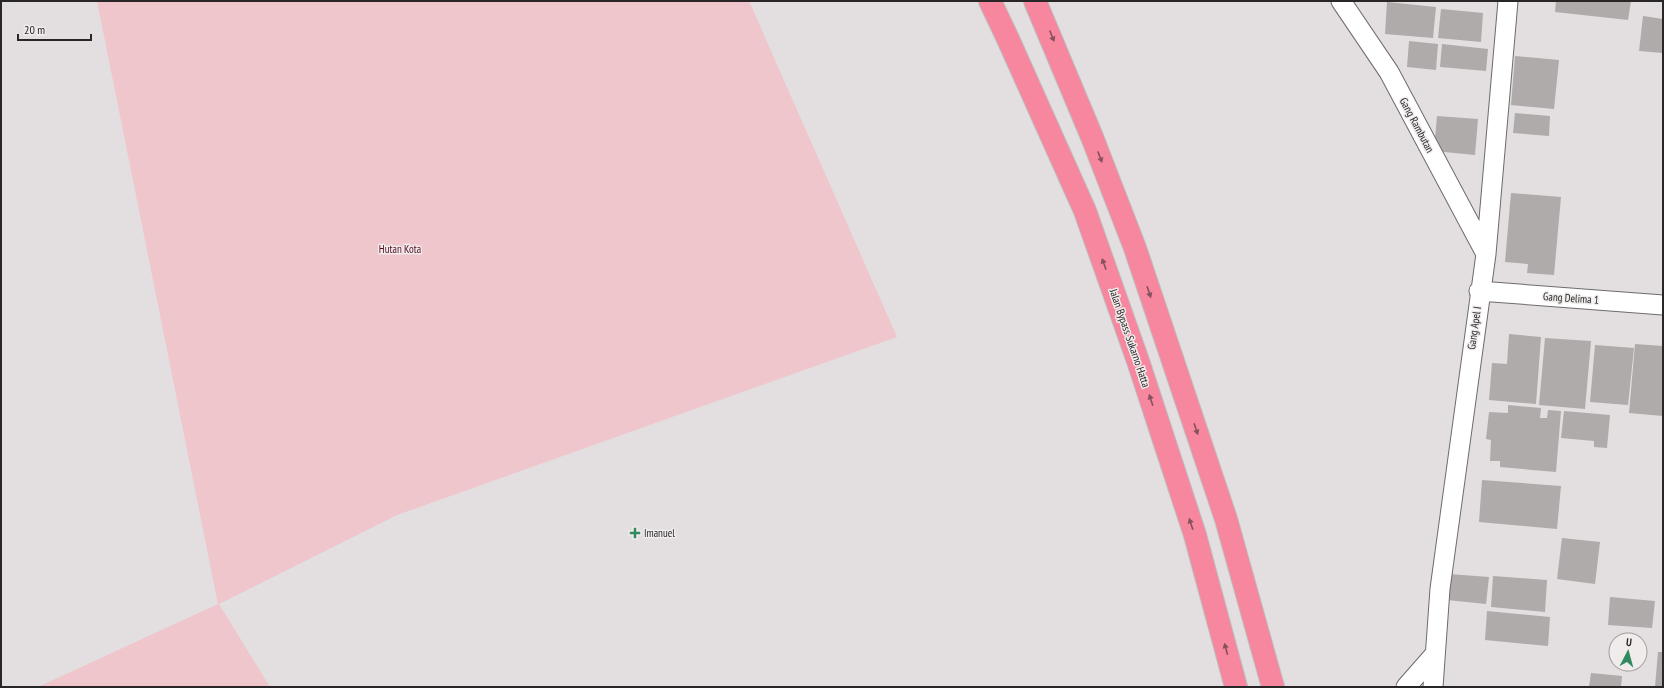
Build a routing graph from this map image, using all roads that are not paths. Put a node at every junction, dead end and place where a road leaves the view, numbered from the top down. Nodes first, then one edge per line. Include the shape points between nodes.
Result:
1 (990, 1) edge
2 (1035, 1) edge
3 (1341, 1) edge
4 (1508, 1) edge
5 (1486, 254) junction
6 (1479, 291) junction
7 (1663, 305) edge
8 (1435, 654) junction
9 (1236, 687) edge
10 (1273, 687) edge
11 (1406, 687) edge
12 (1433, 687) edge

9 -> 1 highway, Jalan Bypass Sukarno Hatta via 1195,536 1138,361 1085,211
2 -> 10 highway via 1135,248 1226,519
3 - 5 street, Gang Rambutan via 1389,72
4 - 5 street, Gang Apel I
5 - 6 street, Gang Apel I
6 - 7 street, Gang Delima 1
6 - 8 street, Gang Apel I via 1440,589
8 - 11 street
8 - 12 street, Gang Apel I

